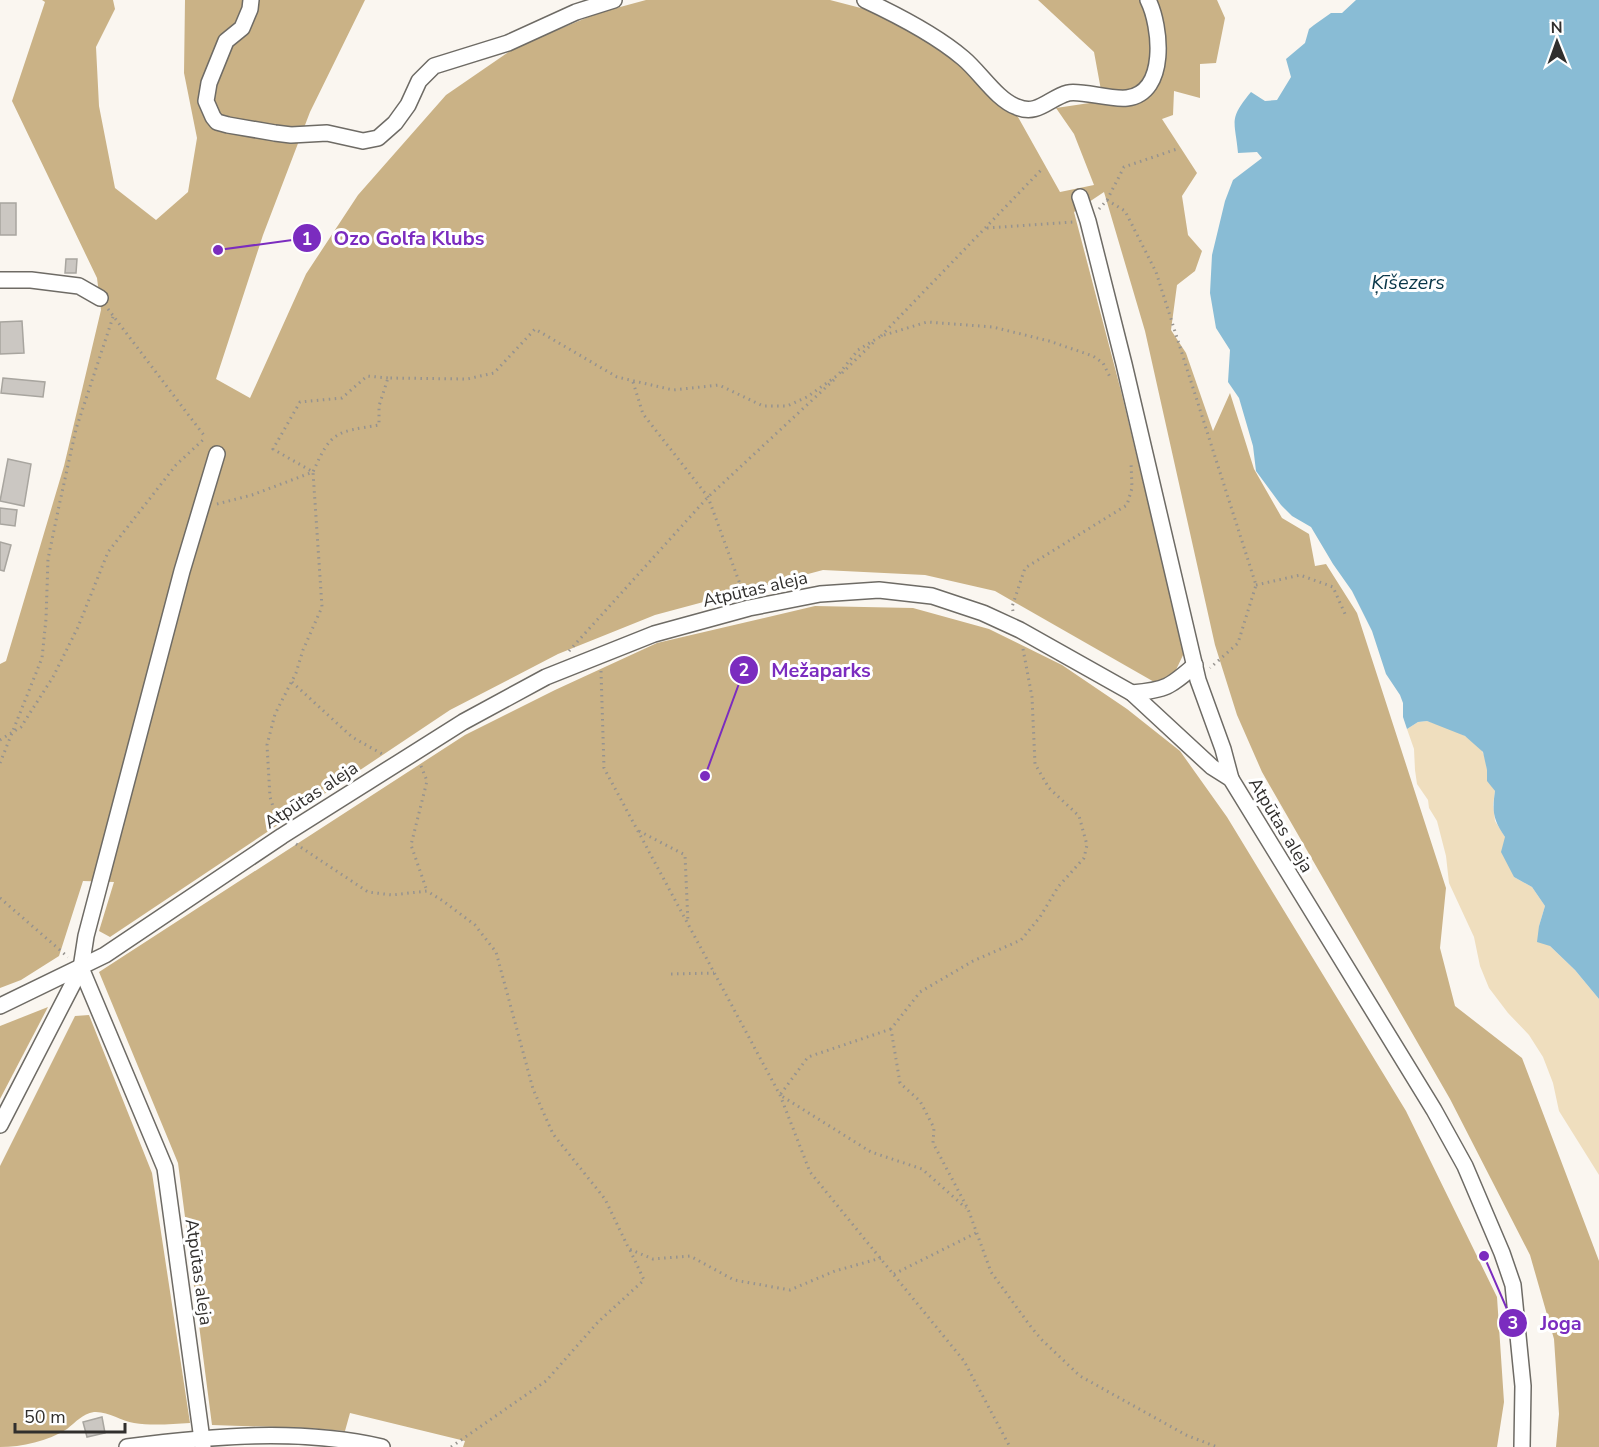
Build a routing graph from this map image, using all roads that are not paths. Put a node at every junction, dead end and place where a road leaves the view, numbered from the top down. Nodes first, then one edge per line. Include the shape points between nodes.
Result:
1 (251, 0) edge
2 (614, 0) edge
3 (865, 0) edge
4 (1148, 0) edge
5 (1080, 196) dead end
6 (0, 280) edge
7 (100, 298) road end
8 (217, 454) road end
9 (1196, 673) junction
10 (1132, 693) junction
11 (1231, 779) junction
12 (81, 968) junction
13 (0, 1006) edge
14 (0, 1125) edge
15 (203, 1442) edge
16 (128, 1447) edge
17 (382, 1447) edge
18 (1522, 1447) edge

1 - 2 street via 242,28 226,41 209,82 206,101 213,117 228,125 275,133 327,134 363,141 378,138 395,123 419,81 434,66 508,43 576,12
3 - 4 street via 937,39 963,57 1009,103 1026,110 1069,93 1127,98 1146,88 1156,70 1158,43
5 - 9 street
6 - 7 street via 72,284
8 - 12 street via 182,571
9 - 10 street via 1154,691
9 - 11 street
10 - 11 street, Atpūtas aleja via 1212,767
10 - 12 street, Atpūtas aleja via 1020,630 932,596 879,590 820,594 749,608 654,634 546,677 415,752
11 - 18 street, Atpūtas aleja via 1465,1167 1513,1286 1523,1386
12 - 13 street
12 - 14 street
12 - 15 street, Atpūtas aleja via 165,1168
15 - 16 street
15 - 17 street via 298,1437 353,1440

